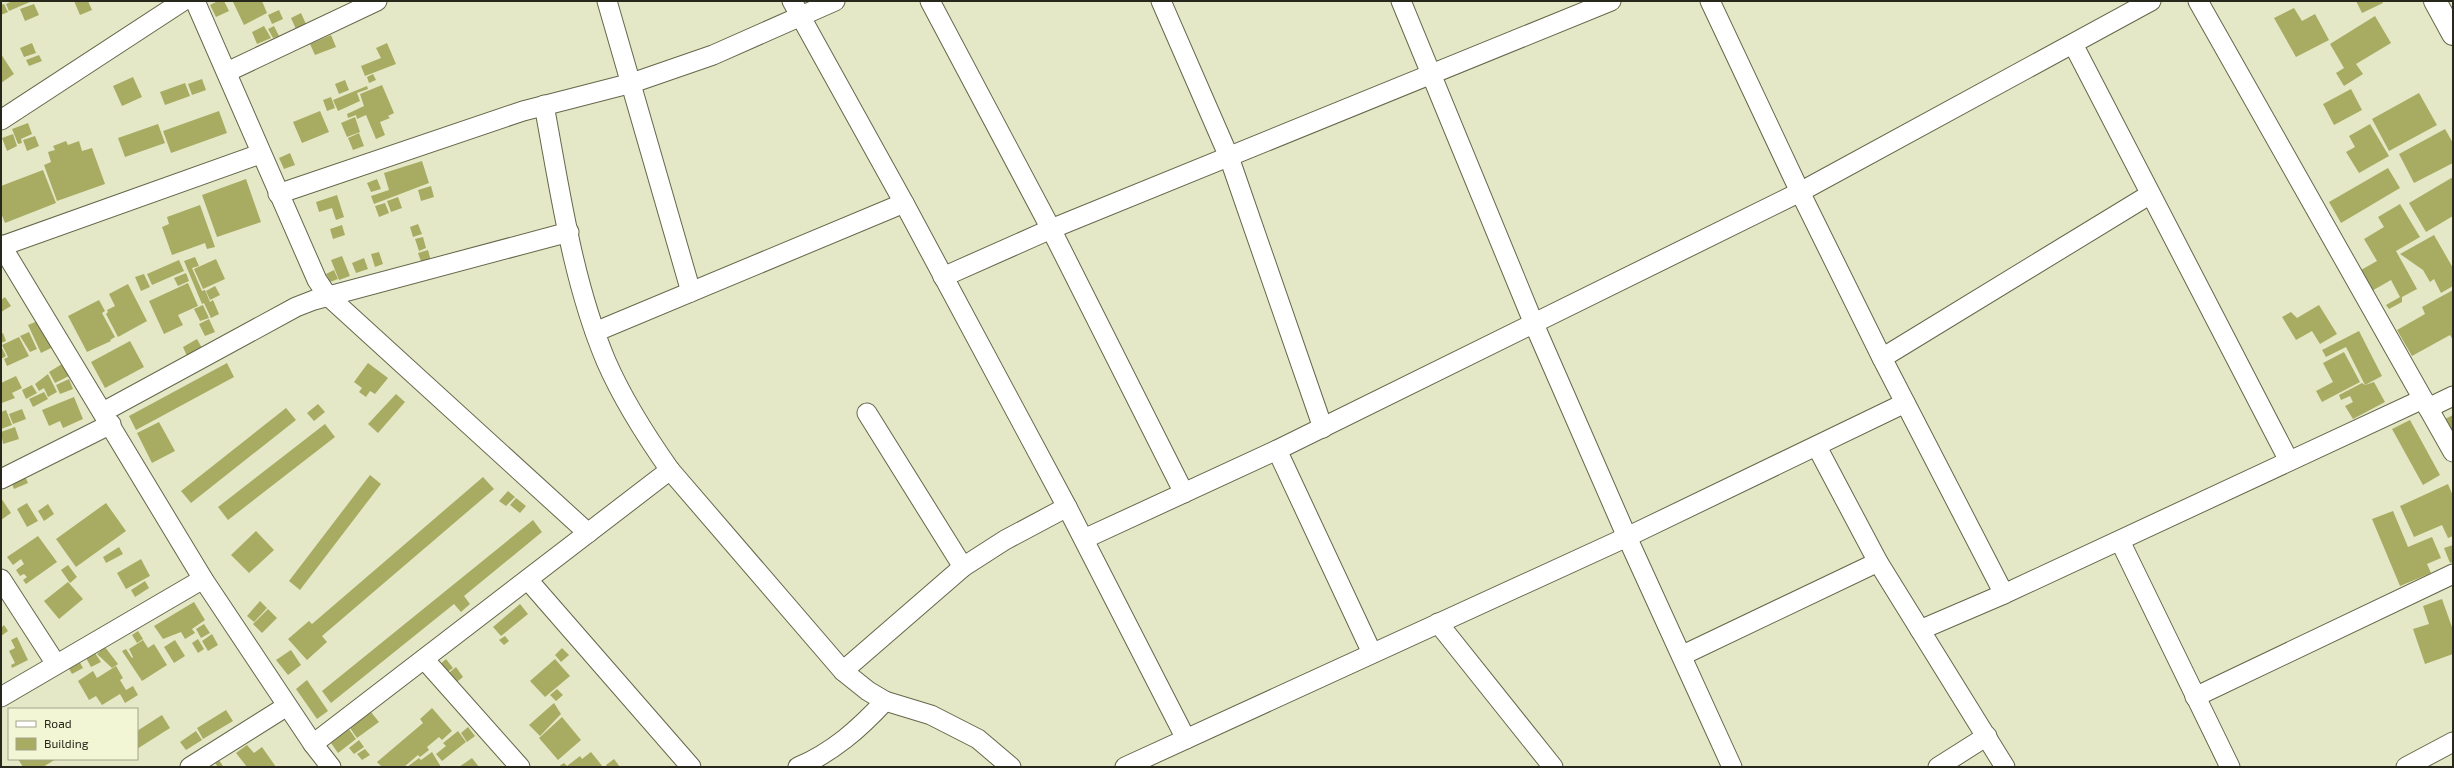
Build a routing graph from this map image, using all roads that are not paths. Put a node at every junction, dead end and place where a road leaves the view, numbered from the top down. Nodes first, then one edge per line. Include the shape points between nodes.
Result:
1 (182, 1) edge
2 (195, 1) edge
3 (377, 1) edge
4 (607, 1) edge
5 (792, 1) edge
6 (835, 1) edge
7 (930, 1) edge
8 (1401, 1) edge
9 (1611, 1) edge
10 (1710, 1) edge
11 (2151, 1) edge
12 (2198, 1) edge
13 (2435, 1) edge
14 (1163, 2) edge
15 (801, 18) junction
16 (2453, 34) edge
17 (2072, 44) junction
18 (227, 72) junction
19 (1431, 76) junction
20 (632, 83) junction
21 (544, 105) junction
22 (1, 120) edge
23 (260, 154) junction
24 (1229, 157) junction
25 (1800, 192) junction
26 (278, 194) junction
27 (2150, 195) junction
28 (904, 204) junction
29 (1051, 229) junction
30 (569, 232) junction
31 (1, 246) edge
32 (943, 277) junction
33 (691, 292) junction
34 (327, 296) junction
35 (1534, 324) junction
36 (595, 332) junction
37 (1882, 358) junction
38 (2453, 396) edge
39 (1905, 403) junction
40 (2426, 404) junction
41 (867, 412) dead end
42 (107, 418) junction
43 (1323, 428) junction
44 (1817, 447) junction
45 (1277, 450) junction
46 (2453, 452) edge
47 (2289, 461) junction
48 (670, 470) junction
49 (1, 479) edge
50 (1184, 493) junction
51 (1067, 507) junction
52 (588, 533) junction
53 (1627, 537) junction
54 (1084, 539) junction
55 (2120, 541) junction
56 (1878, 562) junction
57 (963, 567) junction
58 (2453, 574) edge
59 (1, 579) edge
60 (202, 579) junction
61 (528, 580) junction
62 (2004, 594) junction
63 (1438, 623) junction
64 (1920, 630) junction
65 (1372, 653) junction
66 (1682, 655) junction
67 (424, 659) junction
68 (56, 664) junction
69 (843, 671) junction
70 (2195, 696) junction
71 (1, 697) edge
72 (885, 701) junction
73 (286, 706) junction
74 (1987, 736) junction
75 (1186, 739) junction
76 (2453, 742) edge
77 (313, 744) junction
78 (1133, 765) edge
79 (1546, 765) edge
80 (190, 767) edge
81 (331, 767) edge
82 (520, 767) edge
83 (691, 767) edge
84 (798, 767) edge
85 (1011, 767) edge
86 (1732, 767) edge
87 (1938, 767) edge
88 (2005, 767) edge
89 (2230, 767) edge
90 (2406, 767) edge

1 - 22 street
2 - 18 street
3 - 18 street
4 - 20 street
5 - 15 street
6 - 15 street
7 - 29 street
8 - 19 street
9 - 19 street
10 - 25 street
11 - 17 street
12 - 40 street
13 - 16 street
14 - 24 street
15 - 20 street via 713,55
15 - 28 street
17 - 25 street
17 - 27 street
18 - 23 street
19 - 24 street
19 - 35 street
20 - 21 street
20 - 33 street
21 - 26 street
21 - 30 street
23 - 26 street
23 - 31 street
24 - 29 street
24 - 43 street
25 - 35 street
25 - 37 street
26 - 34 street via 317,280
27 - 37 street
27 - 47 street
28 - 32 street
28 - 33 street
29 - 32 street
29 - 50 street
30 - 34 street
30 - 36 street
31 - 42 street
32 - 51 street
33 - 36 street
34 - 42 street via 296,307
34 - 52 street
35 - 43 street
35 - 53 street
36 - 48 street via 627,404
37 - 39 street
38 - 40 street
39 - 44 street
39 - 62 street
40 - 46 street
40 - 47 street
41 - 57 street
42 - 49 street
42 - 60 street
43 - 45 street
44 - 53 street
44 - 56 street
45 - 50 street
45 - 65 street
47 - 55 street
48 - 52 street
48 - 69 street
50 - 54 street
51 - 54 street
51 - 57 street via 1005,540
52 - 61 street
53 - 63 street
53 - 66 street
54 - 75 street
55 - 62 street
55 - 70 street
56 - 64 street
56 - 66 street
57 - 69 street
58 - 70 street
59 - 68 street
60 - 68 street
60 - 73 street
61 - 67 street
61 - 83 street
62 - 64 street
63 - 65 street
63 - 79 street
64 - 74 street
65 - 75 street
66 - 86 street
67 - 77 street
67 - 82 street
68 - 71 street
69 - 72 street
70 - 89 street
72 - 84 street via 861,727 841,743
72 - 85 street via 931,715 972,736 996,752
73 - 77 street
73 - 80 street
74 - 87 street
74 - 88 street
75 - 78 street
76 - 90 street
77 - 81 street

